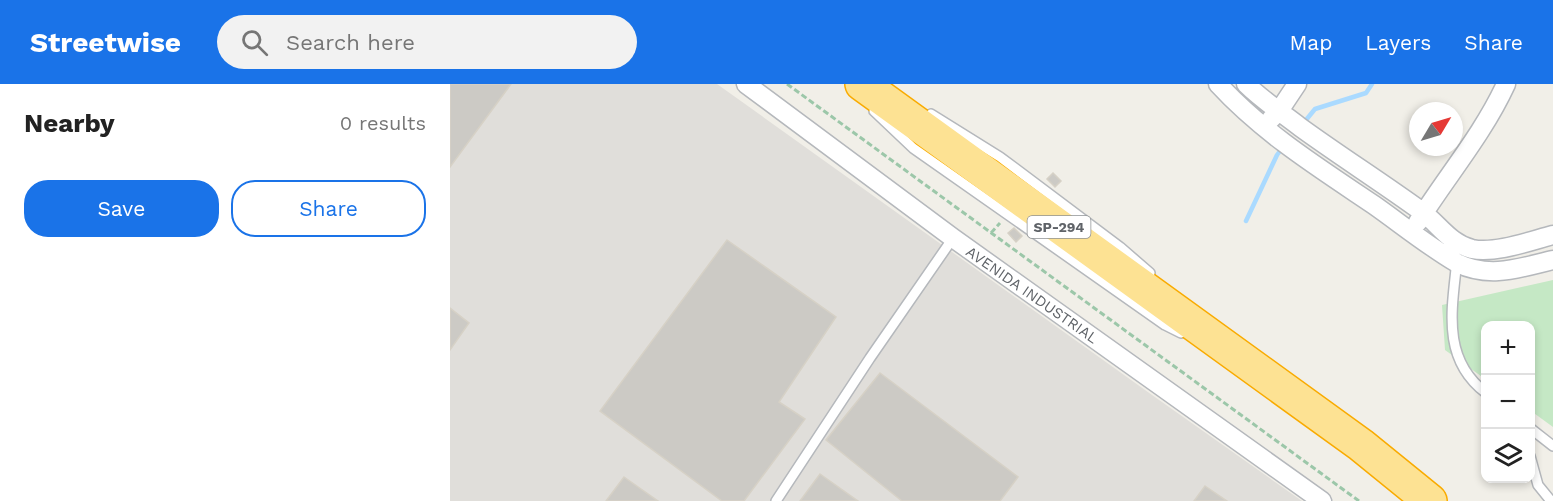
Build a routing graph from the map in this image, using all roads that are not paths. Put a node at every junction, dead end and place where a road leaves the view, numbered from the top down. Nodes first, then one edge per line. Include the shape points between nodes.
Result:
1 (746, 84) edge
2 (1218, 84) edge
3 (1246, 84) edge
4 (1297, 84) edge
5 (1506, 84) edge
6 (866, 96) edge
7 (920, 108) dead end
8 (1279, 111) junction
9 (1263, 128) junction
10 (1424, 212) junction
11 (1412, 231) junction
12 (1553, 235) edge
13 (952, 238) junction
14 (1458, 253) junction
15 (1553, 260) edge
16 (1154, 278) dead end
17 (1188, 308) dead end
18 (1185, 335) dead end
19 (1205, 345) dead end
20 (1256, 370) junction
21 (1481, 390) edge
22 (1531, 429) edge
23 (1361, 445) junction
24 (1553, 446) edge
25 (1535, 474) edge
26 (776, 501) edge
27 (1322, 501) edge
28 (1430, 501) edge
29 (1455, 501) edge
30 (1551, 501) edge

1 - 13 street, AVENIDA INDUSTRIAL
2 - 9 street
3 - 8 street
4 - 8 street
5 - 10 street via 1483,128
6 - 18 lane via 913,148 1165,325
6 - 20 highway, SP-294
7 - 16 lane via 1000,157 1120,247
8 - 9 street
8 - 10 street
9 - 11 street
10 - 11 street
10 - 14 street
11 - 14 street
12 - 14 street
13 - 26 lane
13 - 27 street, AVENIDA INDUSTRIAL
14 - 15 street via 1469,268 1482,272
14 - 21 lane via 1451,319 1458,359
17 - 20 lane
19 - 20 lane
20 - 23 highway, SP-294
22 - 24 lane
23 - 28 highway, SP-294
23 - 29 highway, SP-294
25 - 30 lane

